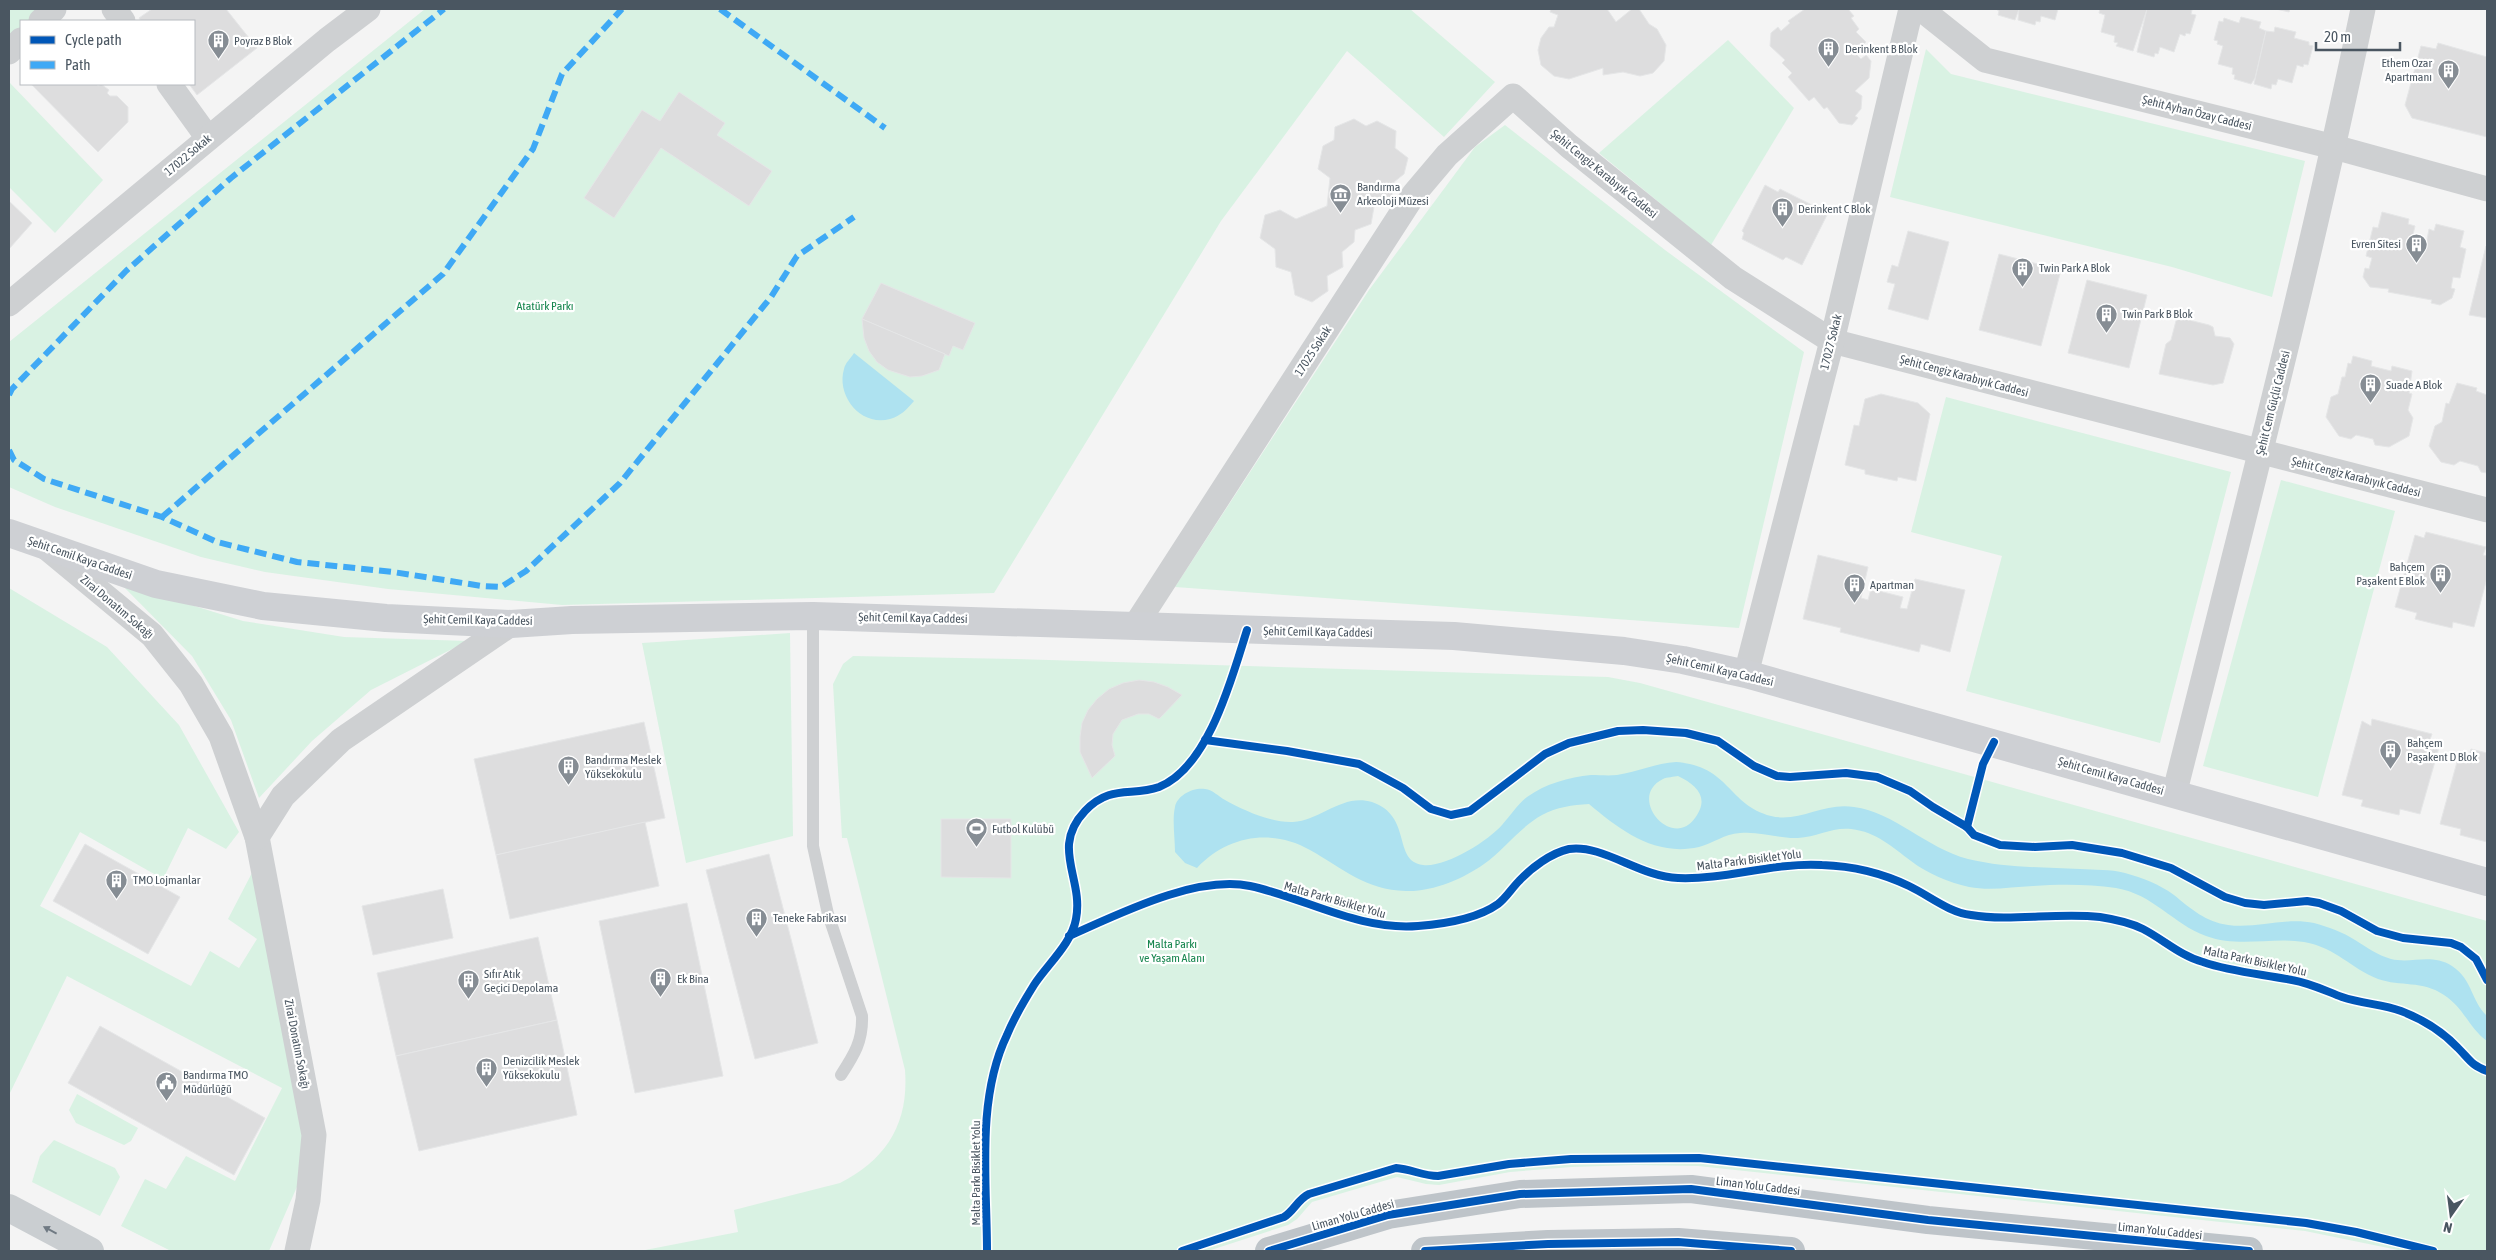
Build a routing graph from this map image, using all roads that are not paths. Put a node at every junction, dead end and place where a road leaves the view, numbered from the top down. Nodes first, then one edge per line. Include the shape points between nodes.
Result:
1 (54, 9) edge
2 (114, 9) edge
3 (368, 9) edge
4 (1911, 9) edge
5 (1921, 9) edge
6 (2363, 9) edge
7 (42, 20) edge
8 (123, 20) edge
9 (20, 41) edge
10 (9, 52) edge
11 (170, 85) edge
12 (1513, 96) joint
13 (208, 138) junction
14 (2334, 148) junction
15 (2487, 189) edge
16 (9, 304) edge
17 (1832, 341) junction
18 (2261, 453) junction
19 (2487, 510) edge
20 (9, 533) edge
21 (45, 547) junction
22 (813, 616) junction
23 (511, 624) junction
24 (1135, 626) junction
25 (1746, 674) junction
26 (2174, 795) junction
27 (257, 837) junction
28 (2487, 882) edge
29 (841, 1075) dead end
30 (9, 1208) edge
31 (90, 1251) edge
32 (297, 1251) edge
33 (1269, 1251) edge
34 (1425, 1251) edge
35 (1791, 1251) edge
36 (2249, 1251) edge

1 - 7 street
2 - 8 street
3 - 13 street, 17022 Sokak
4 - 17 street, 17027 Sokak
5 - 14 street, Şehit Ayhan Özay Caddesi via 1985,60
6 - 14 street, Şehit Cem Güçlü Caddesi
9 - 10 street
11 - 13 street
12 - 17 street, Şehit Cengiz Karabıyık Caddesi via 1569,146 1733,278
12 - 24 street, 17025 Sokak via 1447,155 1414,194
13 - 16 street, 17022 Sokak
14 - 15 street, Şehit Ayhan Özay Caddesi
14 - 18 street, Şehit Cem Güçlü Caddesi
17 - 18 street, Şehit Cengiz Karabıyık Caddesi
17 - 25 street, 17027 Sokak
18 - 19 street, Şehit Cengiz Karabıyık Caddesi
18 - 26 street, Şehit Cem Güçlü Caddesi
20 - 21 street, Şehit Cemil Kaya Caddesi
21 - 23 street, Şehit Cemil Kaya Caddesi via 156,584 263,606 386,618
21 - 27 street, Zirai Donatım Sokağı via 152,635 191,684 221,736
22 - 23 street, Şehit Cemil Kaya Caddesi
22 - 24 street, Şehit Cemil Kaya Caddesi
22 - 29 lane via 813,846 828,914 862,1016 863,1032 860,1044
23 - 27 street via 341,740 283,796
24 - 25 street, Şehit Cemil Kaya Caddesi via 1454,636 1535,642 1683,660
25 - 26 street, Şehit Cemil Kaya Caddesi
26 - 28 street, Şehit Cemil Kaya Caddesi
27 - 32 street, Zirai Donatım Sokağı via 314,1135 308,1200
31 -> 30 main road
33 - 36 highway, Liman Yolu Caddesi via 1388,1215 1520,1194 1691,1189 1928,1220
34 - 35 highway via 1548,1244 1678,1242

